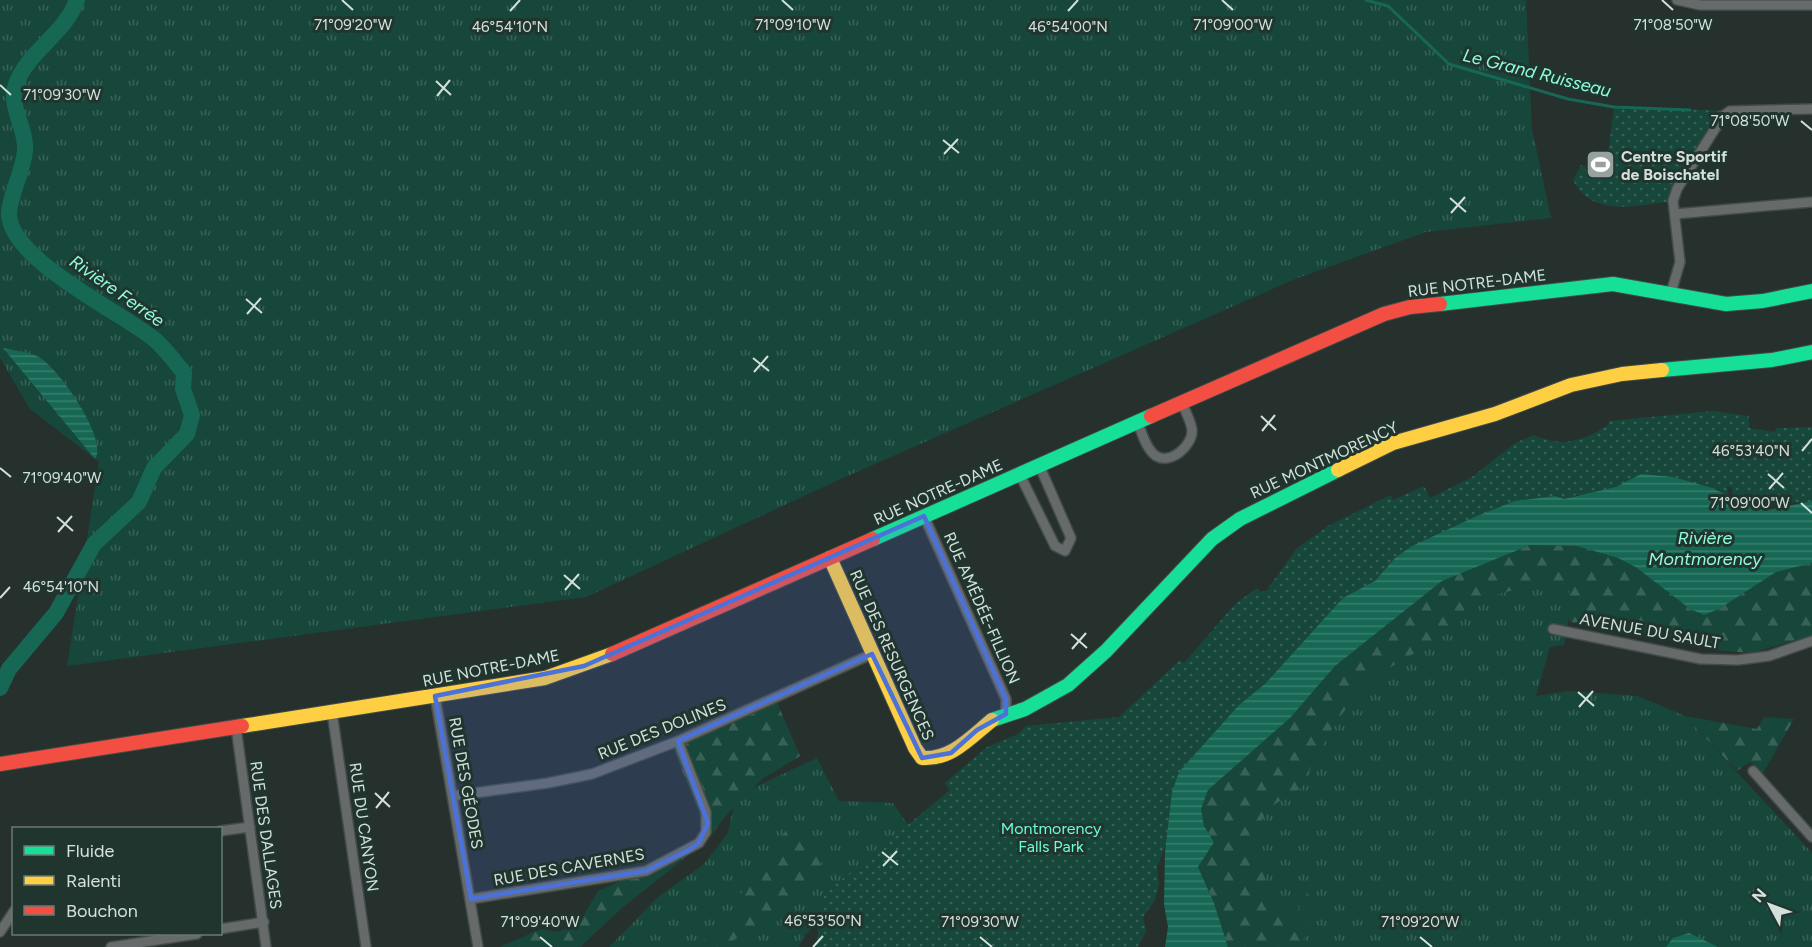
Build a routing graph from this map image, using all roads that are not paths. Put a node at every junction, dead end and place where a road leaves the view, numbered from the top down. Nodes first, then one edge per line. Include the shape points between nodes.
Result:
1 (1677, 0) edge
2 (1812, 5) edge
3 (1812, 109) edge
4 (1812, 202) edge
5 (1676, 214) junction
6 (1812, 291) edge
7 (1671, 292) junction
8 (1812, 352) edge
9 (1182, 403) junction
10 (1138, 423) junction
11 (1040, 467) junction
12 (1020, 475) junction
13 (924, 516) junction
14 (831, 558) junction
15 (1553, 629) dead end
16 (1812, 641) edge
17 (872, 654) junction
18 (435, 696) junction
19 (332, 712) junction
20 (1006, 714) junction
21 (236, 727) junction
22 (678, 741) junction
23 (929, 760) joint
24 (0, 764) edge
25 (1753, 771) dead end
26 (452, 796) junction
27 (250, 827) junction
28 (222, 831) edge
29 (1812, 837) edge
30 (471, 899) junction
31 (12, 914) edge
32 (264, 922) junction
33 (222, 930) edge
34 (0, 932) edge
35 (189, 935) edge
36 (152, 944) edge
37 (111, 947) edge
38 (266, 947) edge
39 (366, 947) edge
40 (478, 947) edge

1 - 2 street via 1700,5
3 - 5 street via 1730,111 1723,116 1677,189 1673,201
4 - 5 street
5 - 7 street via 1680,262
6 - 7 street, RUE NOTRE-DAME via 1755,303 1716,304
7 - 9 street, RUE NOTRE-DAME via 1644,285 1613,284 1410,307 1384,314
8 - 20 street, RUE MONTMORENCY via 1772,360 1622,374 1571,385 1495,414 1393,443 1240,519 1212,539 1106,651 1068,685 1031,706
9 - 10 street, RUE NOTRE-DAME
9 - 10 street via 1192,429 1191,438 1175,455 1156,456
10 - 11 street, RUE NOTRE-DAME
11 - 12 street, RUE NOTRE-DAME
11 - 12 street via 1071,538 1065,551 1055,546
12 - 13 street, RUE NOTRE-DAME
13 - 14 street, RUE NOTRE-DAME
13 - 20 street, RUE AMÉDÉE-FILLION via 1006,699
14 - 17 street, RUE DES RESURGENCES
14 - 18 street, RUE NOTRE-DAME via 584,666 545,678
15 - 16 street, AVENUE DU SAULT via 1701,659 1769,656
17 - 22 street, RUE DES DOLINES
17 - 23 street, RUE DES RESURGENCES via 915,748 922,758
18 - 19 street, RUE NOTRE-DAME
18 - 26 street, RUE DES GÉODES
19 - 21 street, RUE NOTRE-DAME
19 - 39 street, RUE DU CANYON
20 - 23 street, RUE MONTMORENCY via 977,730 951,753
21 - 24 street, RUE NOTRE-DAME
21 - 27 street, RUE DES DALLAGES
22 - 26 street, RUE DES DOLINES via 592,774
22 - 30 street, RUE DES CAVERNES via 706,812 706,832 694,847 646,871
25 - 29 street
26 - 30 street, RUE DES GÉODES
27 - 28 street
27 - 32 street, RUE DES DALLAGES
30 - 40 street, RUE DES GÉODES
31 - 34 street
32 - 33 street
32 - 38 street, RUE DES DALLAGES
35 - 36 street
36 - 37 street

